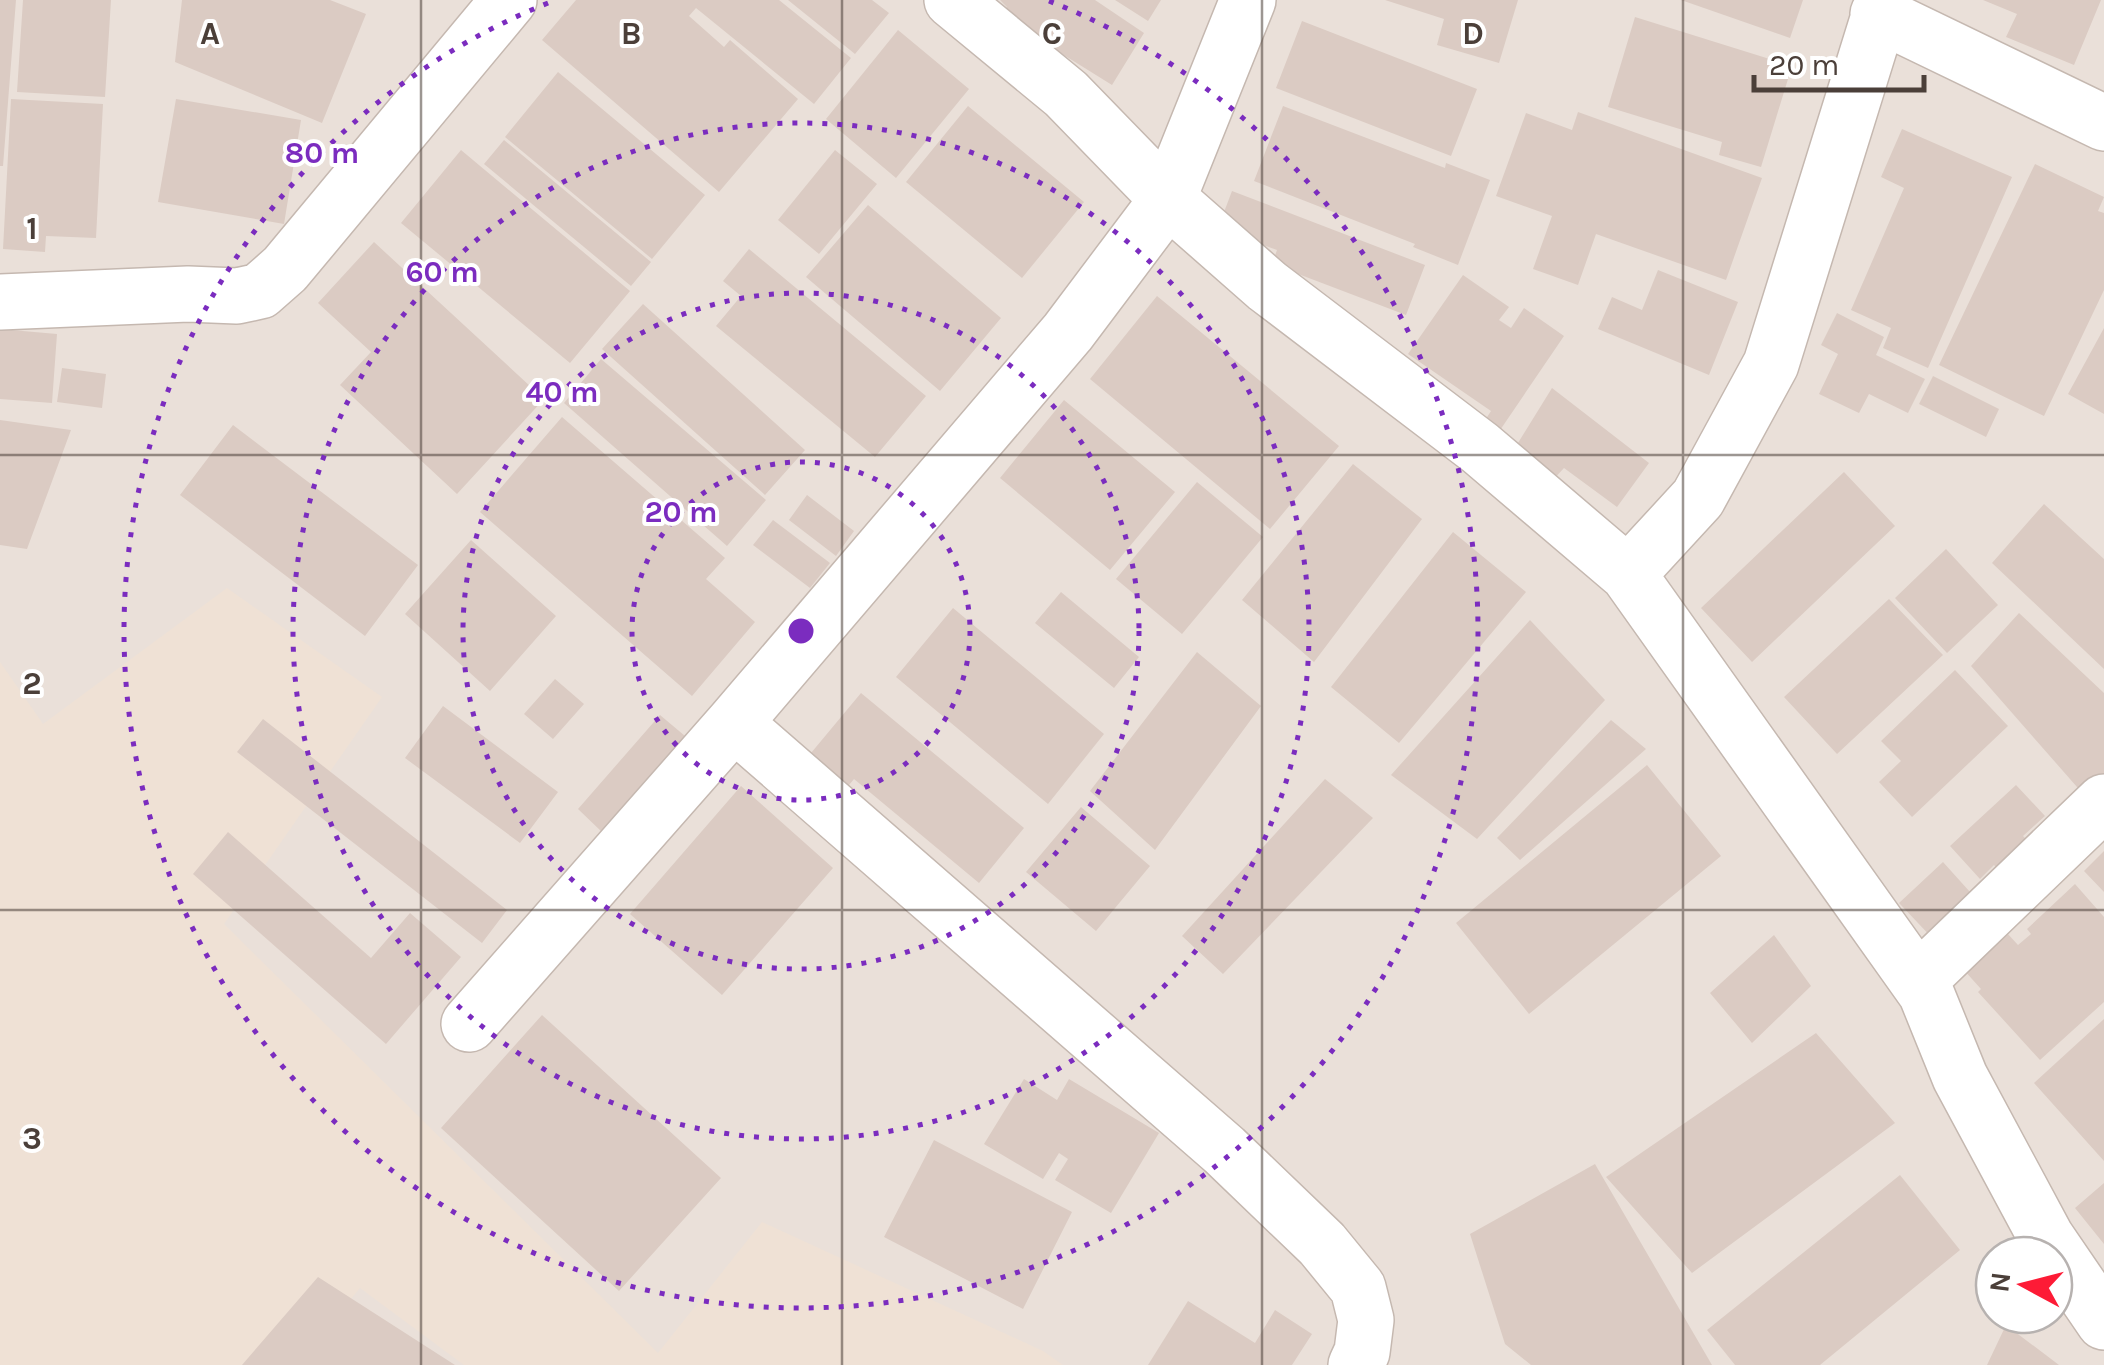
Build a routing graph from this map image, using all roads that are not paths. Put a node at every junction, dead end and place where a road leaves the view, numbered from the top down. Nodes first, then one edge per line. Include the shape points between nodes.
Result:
1 (509, 0) edge
2 (952, 0) edge
3 (1248, 0) edge
4 (1881, 7) edge
5 (2104, 124) edge
6 (1168, 199) junction
7 (0, 302) edge
8 (1628, 574) junction
9 (734, 723) junction
10 (2104, 802) edge
11 (1918, 981) junction
12 (470, 1024) dead end
13 (2104, 1322) edge
14 (1356, 1365) edge

1 - 7 street via 260,291
2 - 6 street via 1066,94
3 - 6 street
4 - 5 street
4 - 8 street via 1771,364 1698,498
6 - 8 street
6 - 9 street via 1068,332
8 - 11 street
9 - 12 street
9 - 14 street via 1224,1150 1322,1244 1358,1288 1366,1320
10 - 11 street
11 - 13 street via 1960,1077 2046,1237

